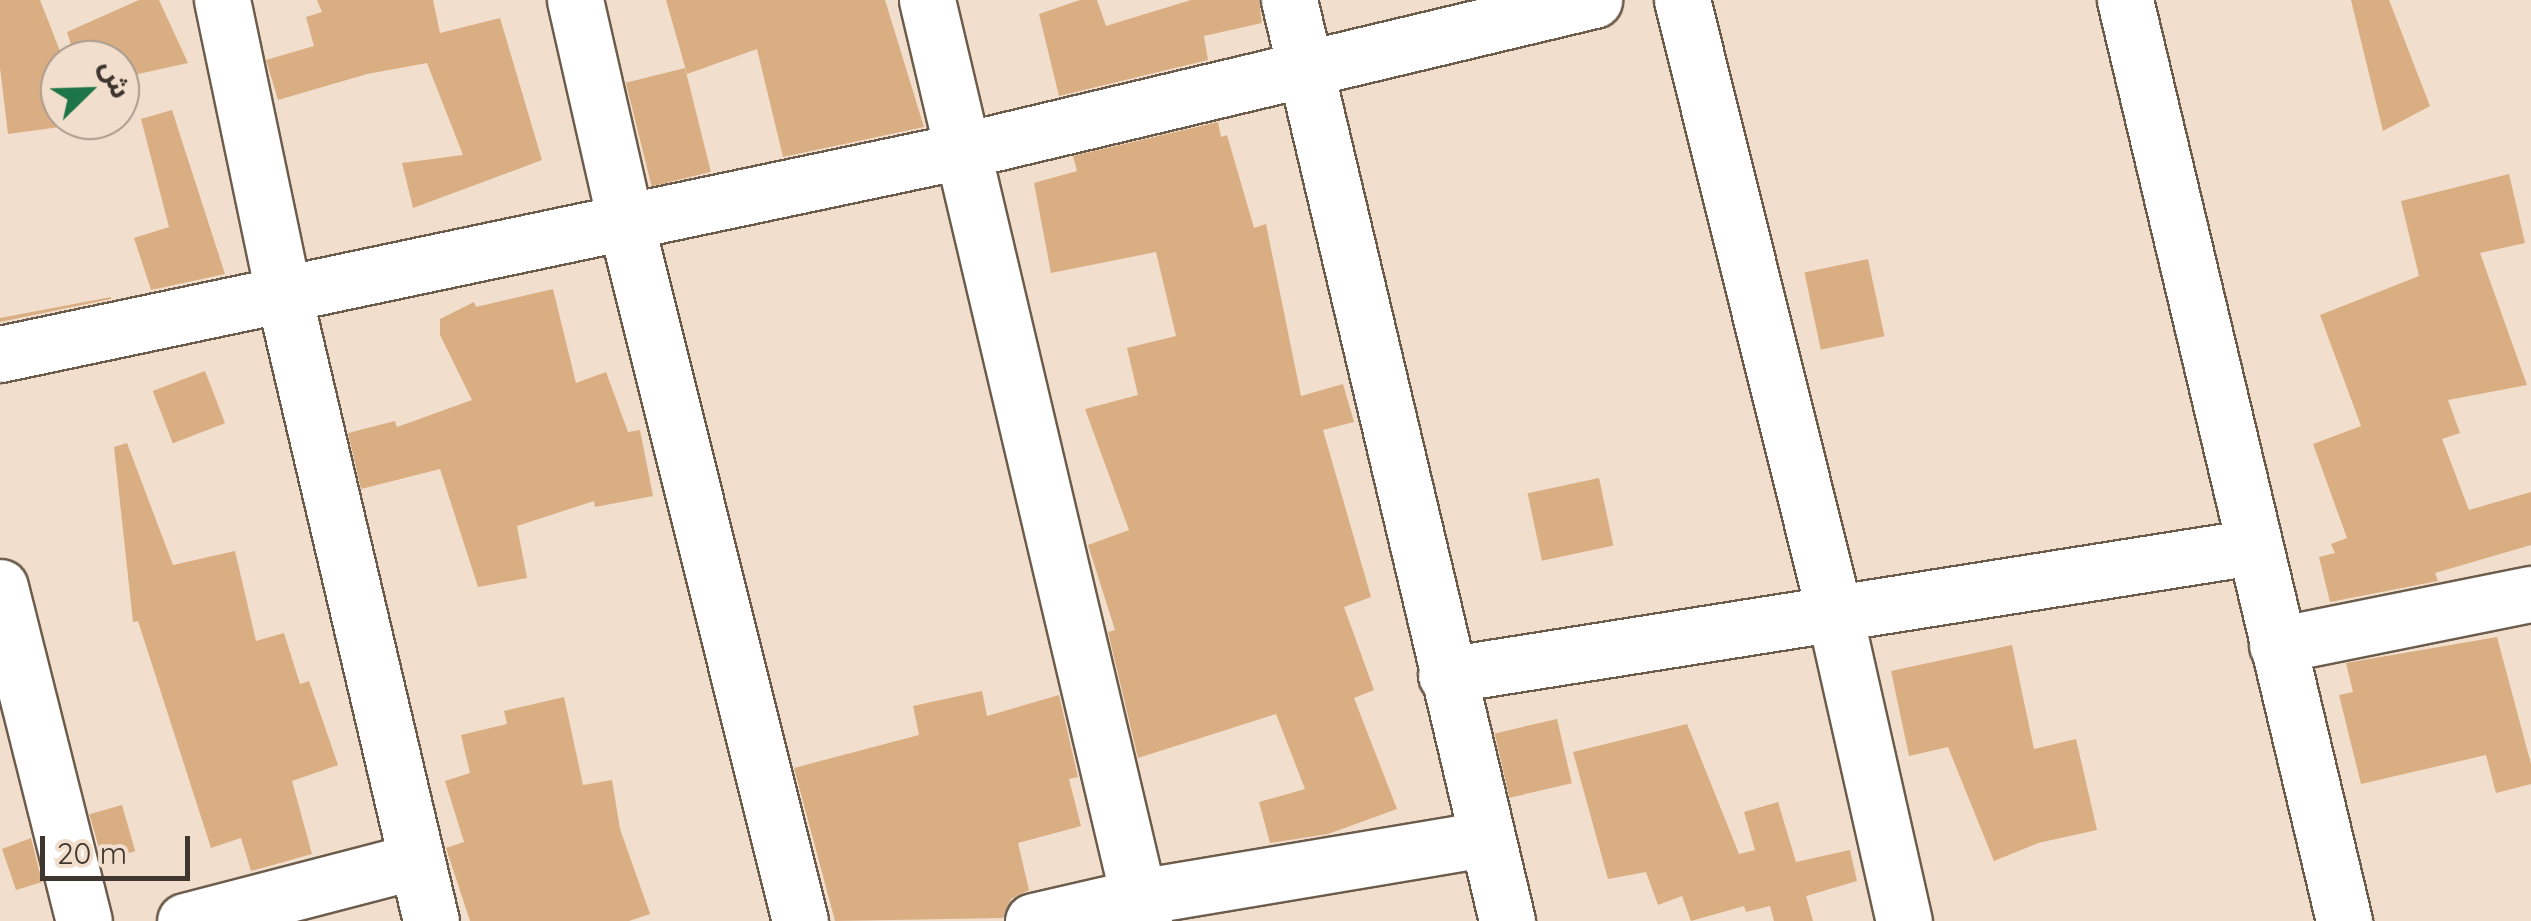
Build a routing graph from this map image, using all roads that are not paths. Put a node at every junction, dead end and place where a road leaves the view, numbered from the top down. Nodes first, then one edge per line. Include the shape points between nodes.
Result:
1 (222, 0) edge
2 (575, 0) edge
3 (927, 0) edge
4 (1289, 0) edge
5 (1594, 0) edge
6 (1682, 0) edge
7 (2125, 0) edge
8 (1306, 72) junction
9 (961, 151) junction
10 (626, 224) junction
11 (283, 292) junction
12 (0, 354) edge
13 (2252, 547) junction
14 (0, 588) edge
15 (2531, 594) edge
16 (1834, 611) junction
17 (2277, 645) junction
18 (1446, 675) junction
19 (1486, 839) junction
20 (415, 861) junction
21 (1141, 909) edge
22 (84, 921) edge
23 (186, 921) edge
24 (431, 921) edge
25 (800, 921) edge
26 (1032, 921) edge
27 (1507, 921) edge
28 (1904, 921) edge
29 (2344, 921) edge

1 - 11 street
2 - 10 street
3 - 9 street
4 - 8 street
5 - 8 street
6 - 16 street
7 - 13 street
8 - 9 street
8 - 18 street
9 - 10 street
9 - 21 street
10 - 11 street
10 - 25 street
11 - 12 street
11 - 20 street
13 - 16 street
13 - 17 street
14 - 22 street
15 - 17 street
16 - 18 street
16 - 28 street
17 - 29 street
18 - 19 street
19 - 21 street
19 - 27 street
20 - 23 street
20 - 24 street
21 - 26 street

